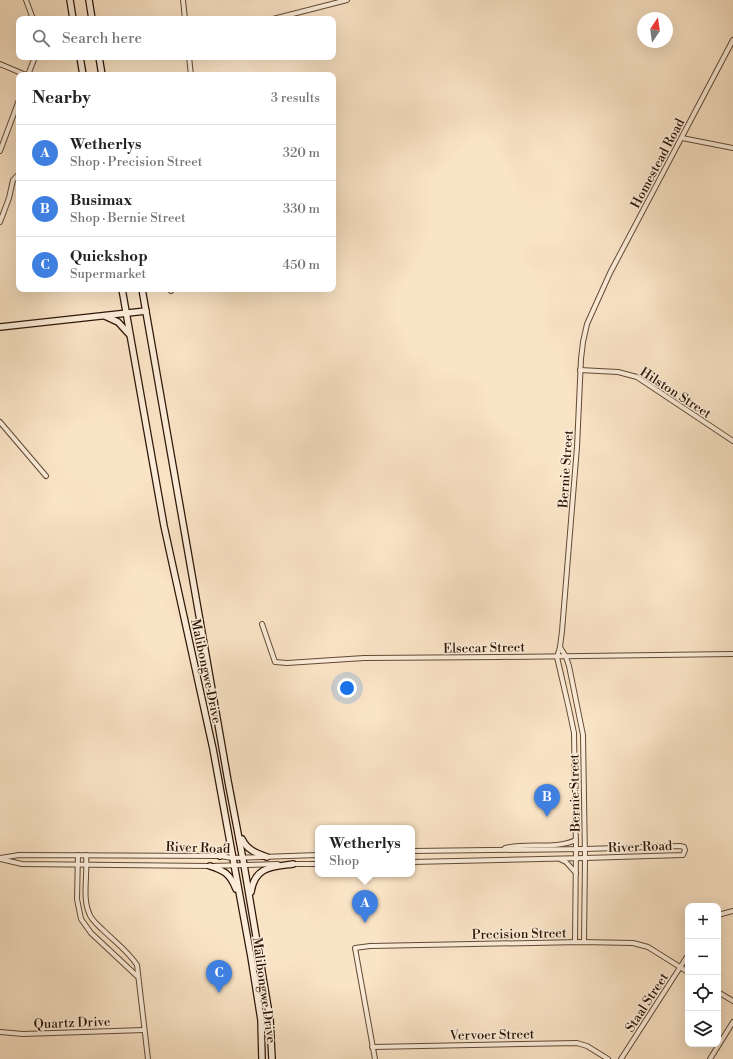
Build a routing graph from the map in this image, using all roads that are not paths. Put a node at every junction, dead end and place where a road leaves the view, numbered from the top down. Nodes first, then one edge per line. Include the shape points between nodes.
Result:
1 (26, 0) edge
2 (70, 0) edge
3 (89, 0) edge
4 (183, 0) edge
5 (348, 0) edge
6 (32, 16) edge
7 (73, 16) edge
8 (92, 16) edge
9 (186, 16) edge
10 (285, 16) edge
11 (733, 40) edge
12 (34, 60) edge
13 (80, 60) edge
14 (100, 60) edge
15 (190, 60) edge
16 (0, 64) edge
17 (20, 72) edge
18 (28, 72) edge
19 (82, 72) edge
20 (102, 72) edge
21 (191, 72) edge
22 (16, 108) edge
23 (682, 138) junction
24 (733, 148) edge
25 (0, 151) edge
26 (16, 178) edge
27 (0, 222) edge
28 (122, 292) edge
29 (143, 292) edge
30 (599, 294) joint
31 (146, 311) junction
32 (126, 313) junction
33 (102, 315) junction
34 (0, 327) edge
35 (130, 336) junction
36 (580, 370) junction
37 (0, 422) edge
38 (733, 441) edge
39 (46, 476) dead end
40 (262, 624) dead end
41 (560, 647) junction
42 (733, 654) edge
43 (557, 657) junction
44 (566, 657) junction
45 (239, 834) junction
46 (576, 840) junction
47 (229, 842) junction
48 (576, 849) junction
49 (585, 849) junction
50 (499, 850) junction
51 (415, 851) edge
52 (78, 855) junction
53 (86, 855) junction
54 (315, 855) edge
55 (220, 856) junction
56 (267, 857) junction
57 (0, 858) edge
58 (232, 858) junction
59 (243, 858) junction
60 (559, 858) junction
61 (576, 858) junction
62 (585, 858) junction
63 (415, 862) edge
64 (78, 864) junction
65 (87, 864) junction
66 (294, 864) junction
67 (315, 864) edge
68 (234, 865) junction
69 (244, 865) junction
70 (210, 866) junction
71 (576, 873) junction
72 (250, 898) junction
73 (241, 900) junction
74 (733, 911) edge
75 (721, 915) edge
76 (575, 942) junction
77 (584, 942) junction
78 (685, 959) edge
79 (680, 966) junction
80 (685, 970) edge
81 (137, 976) junction
82 (721, 994) edge
83 (733, 1002) edge
84 (733, 1022) edge
85 (144, 1030) junction
86 (0, 1032) edge
87 (372, 1047) junction
88 (148, 1059) edge
89 (262, 1059) edge
90 (272, 1059) edge
91 (375, 1059) edge
92 (608, 1059) edge
93 (621, 1059) edge
94 (710, 1059) edge

1 - 6 street
2 - 7 main road
3 - 8 main road
4 - 9 street
5 - 10 street
11 - 23 street, Homestead Road
12 - 18 street
13 - 19 main road
14 - 20 main road
15 - 21 street
16 - 17 street
22 - 25 street
23 - 24 street
23 - 30 street, Homestead Road
26 - 27 street
28 - 32 main road, Malibongwe Drive
29 - 31 main road, Malibongwe Drive
30 - 36 street, Bernie Street via 584,335
31 - 32 main road
31 - 45 main road, Malibongwe Drive
32 - 33 main road
32 - 35 main road, Malibongwe Drive
33 - 34 main road
33 - 35 main road via 118,322
35 - 47 main road, Malibongwe Drive via 164,526 213,749
36 - 38 street, Hilston Street via 618,372 637,377
36 - 41 street, Bernie Street
37 - 39 street
40 - 43 street, Elsecar Street via 275,662 364,658
41 - 43 street, Bernie Street
41 - 44 street, Bernie Street
42 - 44 street, Elsecar Street
43 - 44 street, Elsecar Street
43 - 46 street, Bernie Street via 573,730
44 - 49 street, Bernie Street via 583,735
45 - 56 main road via 249,849
45 - 59 main road, Malibongwe Drive
46 - 48 street, Bernie Street
46 - 50 street via 565,844 521,845
47 - 55 main road via 225,852
47 - 58 main road, Malibongwe Drive
48 - 49 street, River Road
48 - 50 street, River Road
48 - 61 street, Bernie Street
49 - 62 street, Bernie Street
49 - 62 street, River Road via 680,846 685,850 683,855
50 - 51 street, River Road
52 - 53 street, River Road
52 - 57 street, River Road via 19,855
52 - 64 street
53 - 55 street, River Road
53 - 65 street
54 - 56 street, River Road
55 - 58 street, River Road
56 - 59 street, River Road
57 - 64 street, River Road via 22,864
58 - 59 street, River Road
58 - 68 main road, Malibongwe Drive
59 - 69 main road, Malibongwe Drive
60 - 61 street, River Road
60 - 63 street, River Road
60 - 71 street
61 - 62 street, River Road
61 - 71 street, Bernie Street
62 - 77 street, Bernie Street
64 - 65 street, River Road
64 - 81 street via 78,907 83,924
65 - 70 street, River Road
65 - 81 street via 86,898 89,913 131,957 137,965
66 - 67 street, River Road
66 - 69 street, River Road
66 - 72 main road via 262,871 254,878
68 - 69 street, River Road
68 - 70 street, River Road
68 - 73 main road, Malibongwe Drive
69 - 72 main road, Malibongwe Drive
70 - 73 main road via 229,875
71 - 76 street, Bernie Street
72 - 90 main road, Malibongwe Drive via 270,1019
73 - 89 main road, Malibongwe Drive via 261,1020
74 - 75 street
76 - 77 street, Precision Street
76 - 87 street, Precision Street via 355,948
77 - 79 street, Precision Street via 640,944
78 - 79 street, Staal Street
79 - 80 street, Precision Street
79 - 93 street, Staal Street
81 - 85 street
82 - 83 street
84 - 94 street
85 - 86 street, Quartz Drive via 23,1034
85 - 88 street
87 - 91 street
87 - 92 street, Vervoer Street via 577,1043 588,1046

